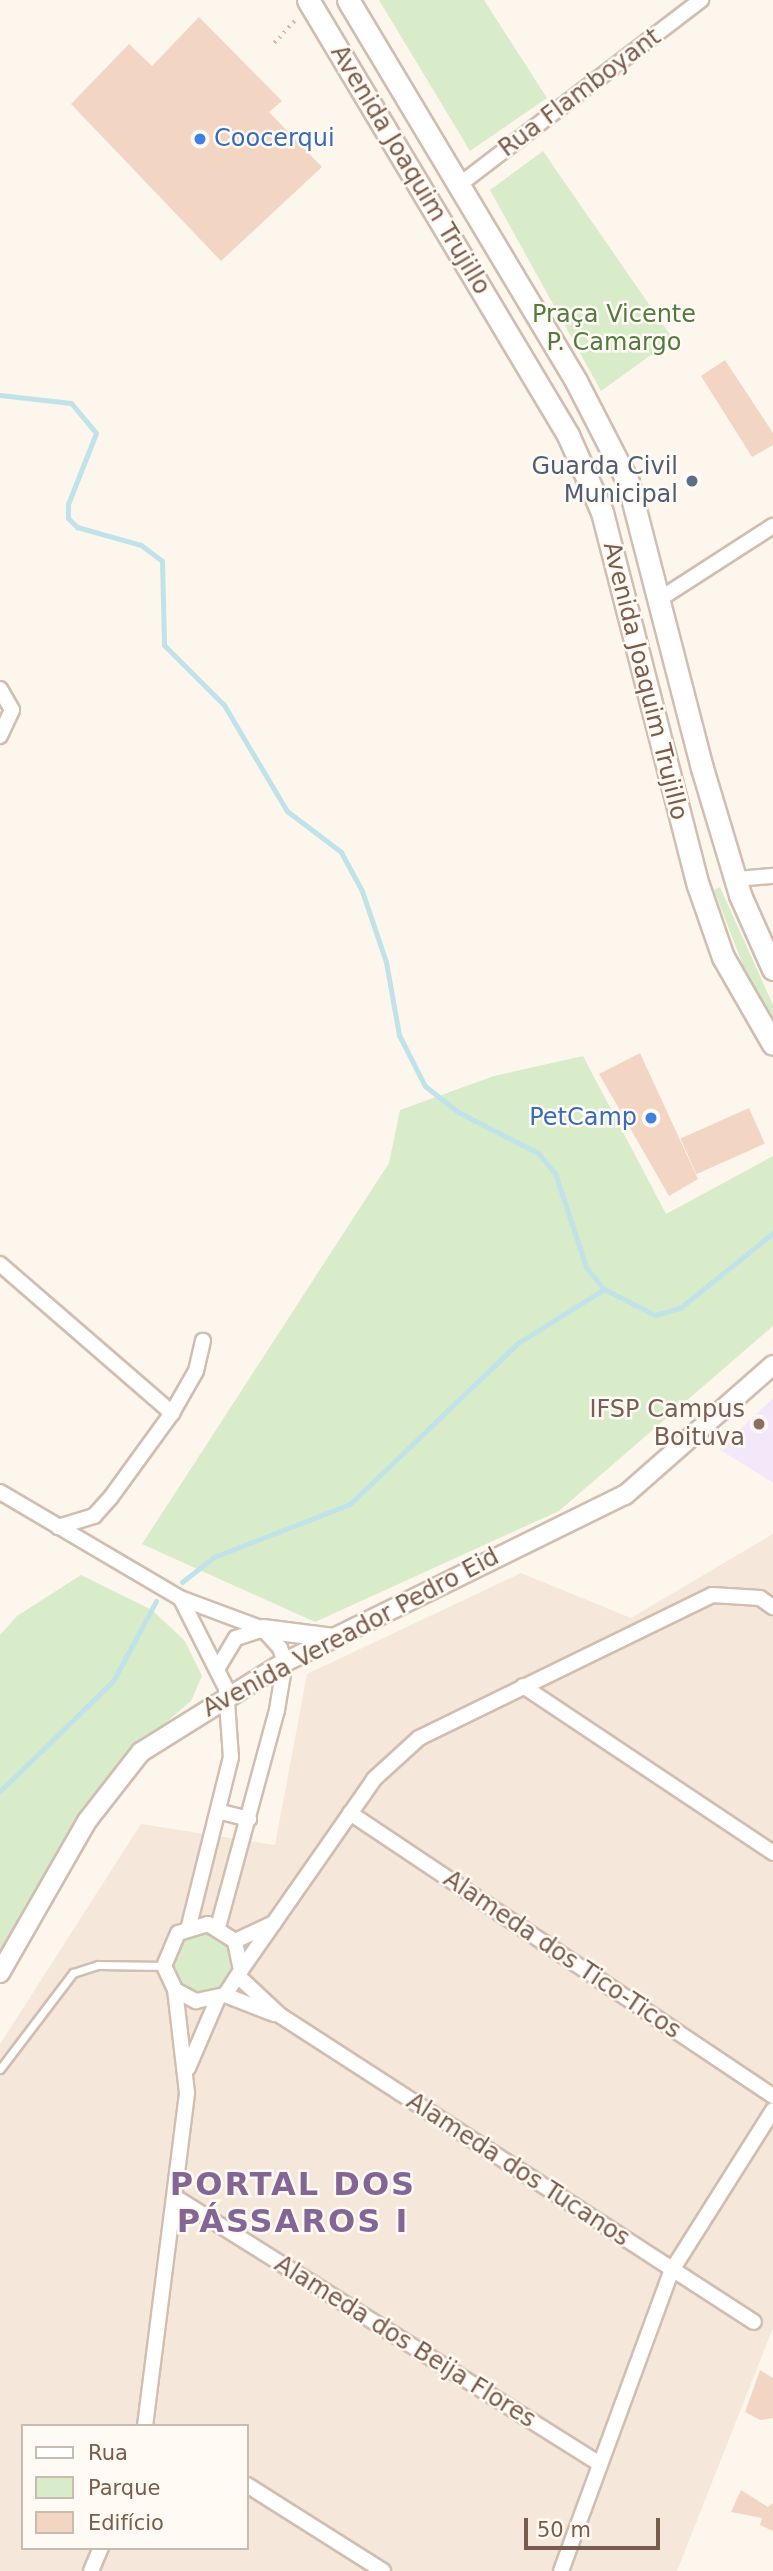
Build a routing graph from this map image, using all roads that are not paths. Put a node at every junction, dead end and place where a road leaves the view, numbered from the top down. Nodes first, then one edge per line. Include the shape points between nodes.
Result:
1 (308, 0) edge
2 (348, 0) edge
3 (701, 0) edge
4 (459, 185) junction
5 (773, 526) edge
6 (658, 600) junction
7 (0, 690) edge
8 (0, 736) edge
9 (773, 876) edge
10 (736, 880) junction
11 (773, 969) edge
12 (773, 1044) edge
13 (0, 1264) edge
14 (203, 1340) dead end
15 (773, 1366) edge
16 (172, 1413) junction
17 (0, 1492) edge
18 (58, 1527) junction
19 (180, 1598) junction
20 (773, 1607) edge
21 (263, 1629) junction
22 (333, 1638) junction
23 (285, 1662) junction
24 (219, 1666) junction
25 (523, 1686) junction
26 (227, 1697) junction
27 (221, 1812) junction
28 (350, 1813) junction
29 (249, 1819) junction
30 (773, 1853) edge
31 (278, 1921) junction
32 (189, 1927) junction
33 (218, 1927) junction
34 (234, 1941) junction
35 (164, 1966) junction
36 (0, 1973) edge
37 (240, 1973) junction
38 (175, 1990) junction
39 (221, 1996) junction
40 (281, 2016) junction
41 (188, 2068) junction
42 (0, 2069) edge
43 (773, 2096) edge
44 (773, 2110) edge
45 (174, 2197) junction
46 (672, 2270) junction
47 (754, 2322) dead end
48 (148, 2424) edge
49 (600, 2463) junction
50 (248, 2486) edge
51 (100, 2550) edge
52 (91, 2571) edge
53 (383, 2571) edge
54 (561, 2571) edge

1 - 12 main road, Avenida Joaquim Trujillo via 568,435 597,501 698,885 723,957
2 - 4 main road, Avenida Joaquim Trujillo
3 - 4 street, Rua Flamboyant
4 - 6 main road, Avenida Joaquim Trujillo via 576,381 628,482
5 - 6 street
6 - 10 main road, Avenida Joaquim Trujillo
7 - 8 street via 12,710
9 - 10 street
10 - 11 main road, Avenida Joaquim Trujillo
13 - 16 street
14 - 16 street via 196,1371
15 - 22 street, Avenida Vereador Pedro Eid via 625,1495
16 - 18 street via 94,1516
17 - 18 street
18 - 19 street
19 - 21 street
19 - 24 street
20 - 25 street via 737,1594 712,1595
21 - 22 street
21 - 23 street
21 - 24 street via 236,1638
22 - 23 street, Avenida Vereador Pedro Eid
23 - 26 street, Avenida Vereador Pedro Eid
23 - 29 street
24 - 26 street
25 - 28 street via 419,1738 374,1779
25 - 30 street
26 - 27 street via 231,1757
26 - 36 street, Avenida Vereador Pedro Eid via 141,1752 114,1783
27 - 29 street
27 - 32 street
28 - 31 street
28 - 43 street, Alameda dos Tico-Ticos
29 - 33 street
31 - 34 street
31 - 37 street
32 - 33 street
32 - 35 street via 170,1941
33 - 34 street
34 - 37 street
35 - 38 street
35 - 42 lane via 98,1965 73,1973
37 - 39 street
37 - 40 street
38 - 39 street via 196,2001
38 - 41 street
39 - 40 street
39 - 41 street
40 - 46 street, Alameda dos Tucanos
41 - 45 street
44 - 46 street
45 - 48 street
45 - 49 street, Alameda dos Beija Flores
46 - 47 street, Alameda dos Tucanos
46 - 49 street
49 - 54 street
50 - 53 street
51 - 52 street

